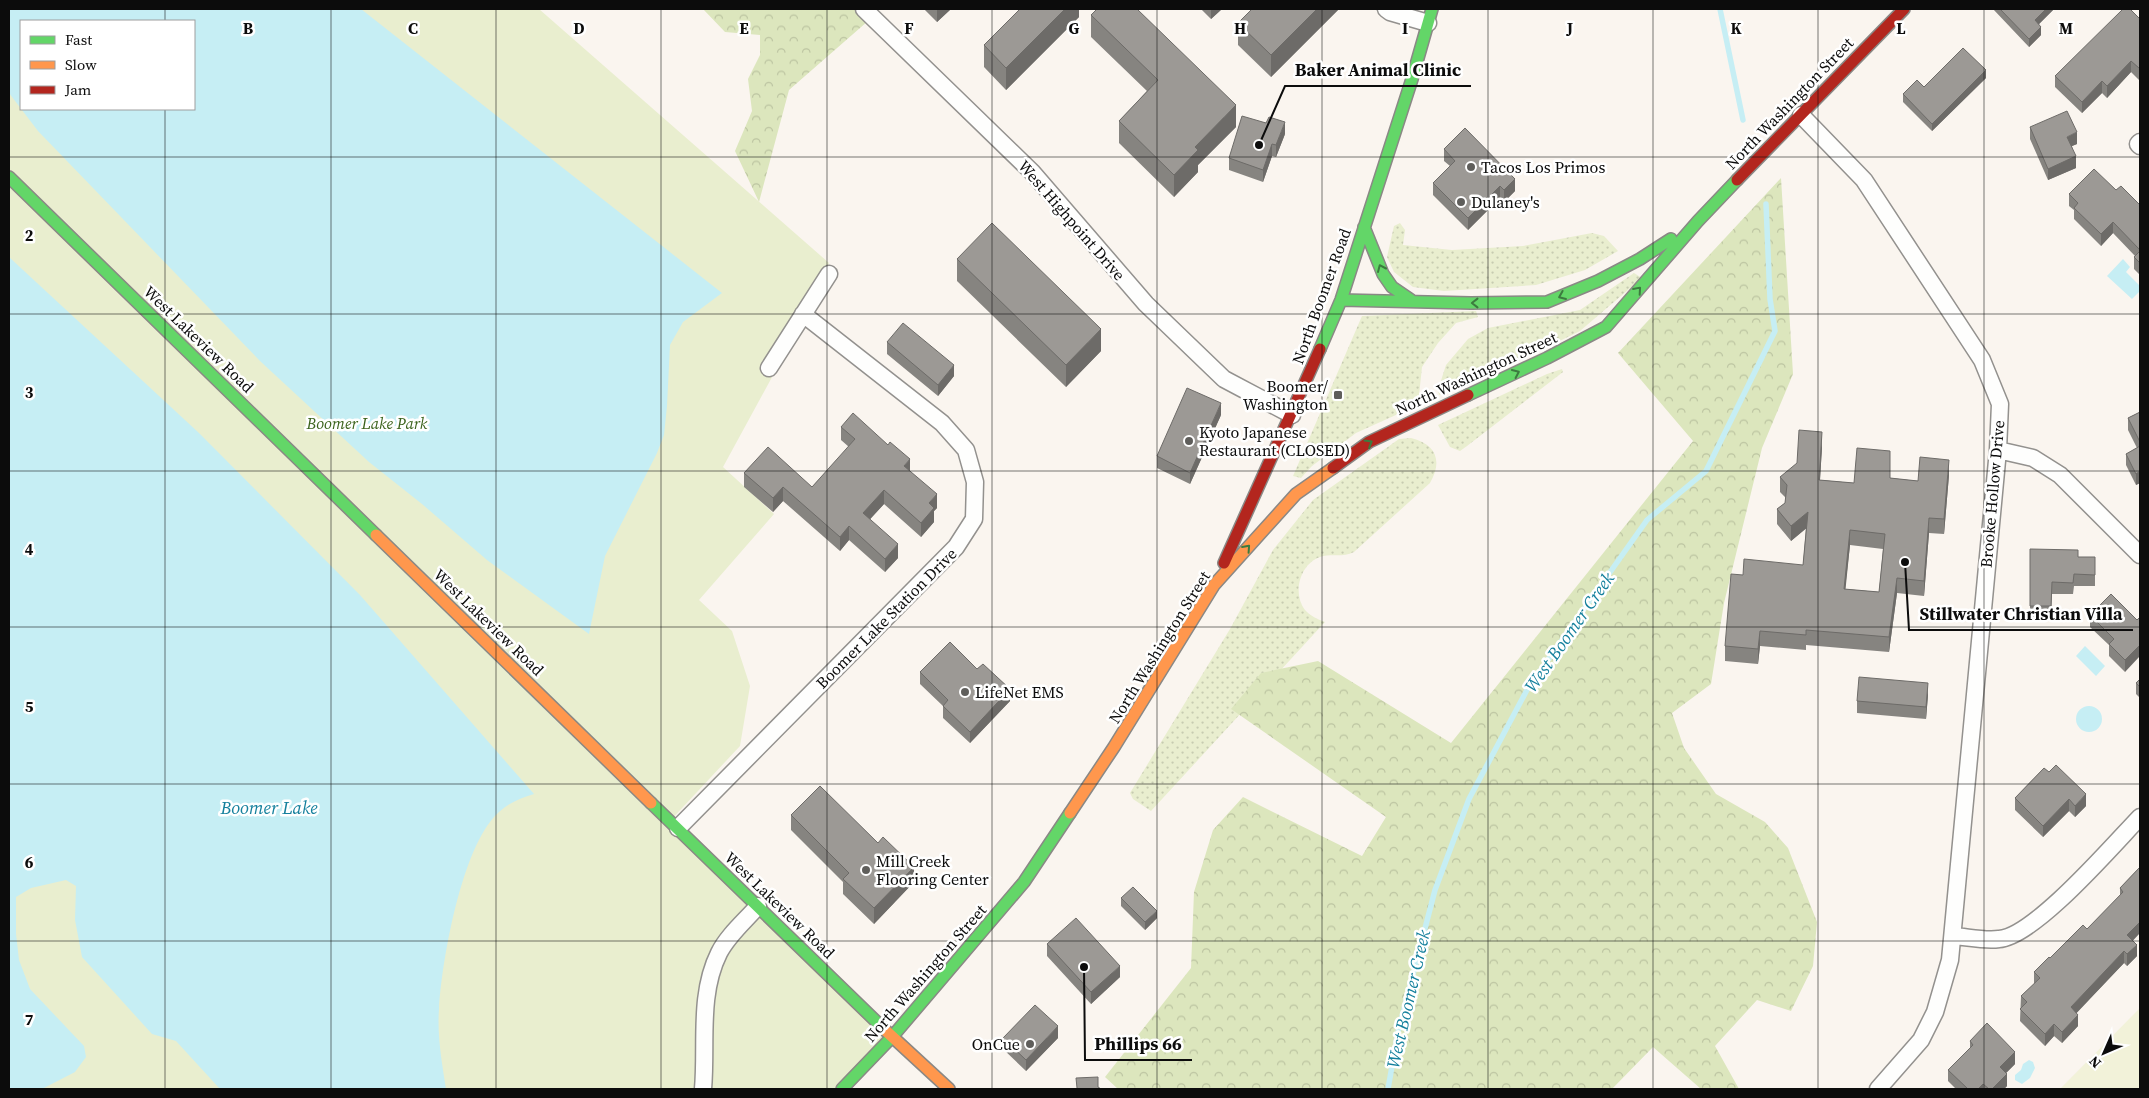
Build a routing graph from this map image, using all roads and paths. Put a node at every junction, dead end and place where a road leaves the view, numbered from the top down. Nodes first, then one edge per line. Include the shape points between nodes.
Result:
1 (864, 9) edge
2 (1386, 9) edge
3 (1904, 9) edge
4 (1430, 16) edge
5 (1801, 115) junction
6 (9, 177) edge
7 (1698, 221) junction
8 (1364, 227) junction
9 (829, 274) dead end
10 (1341, 300) junction
11 (1411, 300) junction
12 (803, 314) junction
13 (769, 368) dead end
14 (1292, 415) junction
15 (1998, 450) junction
16 (2140, 555) edge
17 (1214, 585) junction
18 (2140, 817) edge
19 (678, 828) junction
20 (758, 906) junction
21 (1953, 936) junction
22 (892, 1037) junction
23 (703, 1089) edge
24 (842, 1089) edge
25 (949, 1089) edge
26 (1878, 1089) edge

1 - 14 street, West Highpoint Drive via 1032,172 1146,304 1224,379
2 - 4 street
3 - 5 main road, North Washington Street
4 - 8 main road, North Boomer Road
5 - 7 main road, North Washington Street
5 - 15 street, Brooke Hollow Drive via 1864,180 1982,360 2000,404
6 - 19 main road, West Lakeview Road
7 -> 11 main road, North Washington Street via 1640,260 1547,302
17 -> 7 main road, North Washington Street via 1296,494 1369,442 1606,327
8 - 10 main road, North Boomer Road
11 -> 8 main road via 1392,287 1383,274
9 - 12 street
10 - 11 main road, North Washington Street
10 - 14 main road, North Boomer Road
12 - 13 street
12 - 19 street, Boomer Lake Station Drive via 942,423 966,450 975,482 974,519 956,547
14 - 17 main road, North Boomer Road
15 - 16 street via 2033,458 2060,475
15 - 21 street, Brooke Hollow Drive
17 - 22 main road, North Washington Street via 1114,747 1024,882
18 - 21 street via 2042,917 2022,931 2000,940
19 - 20 main road, West Lakeview Road
20 - 22 main road, West Lakeview Road
20 - 23 street via 719,953 709,983
21 - 26 street, Brooke Hollow Drive via 1950,960 1935,1012 1921,1040
22 - 24 main road, North Washington Street
22 - 25 main road, West Lakeview Road

